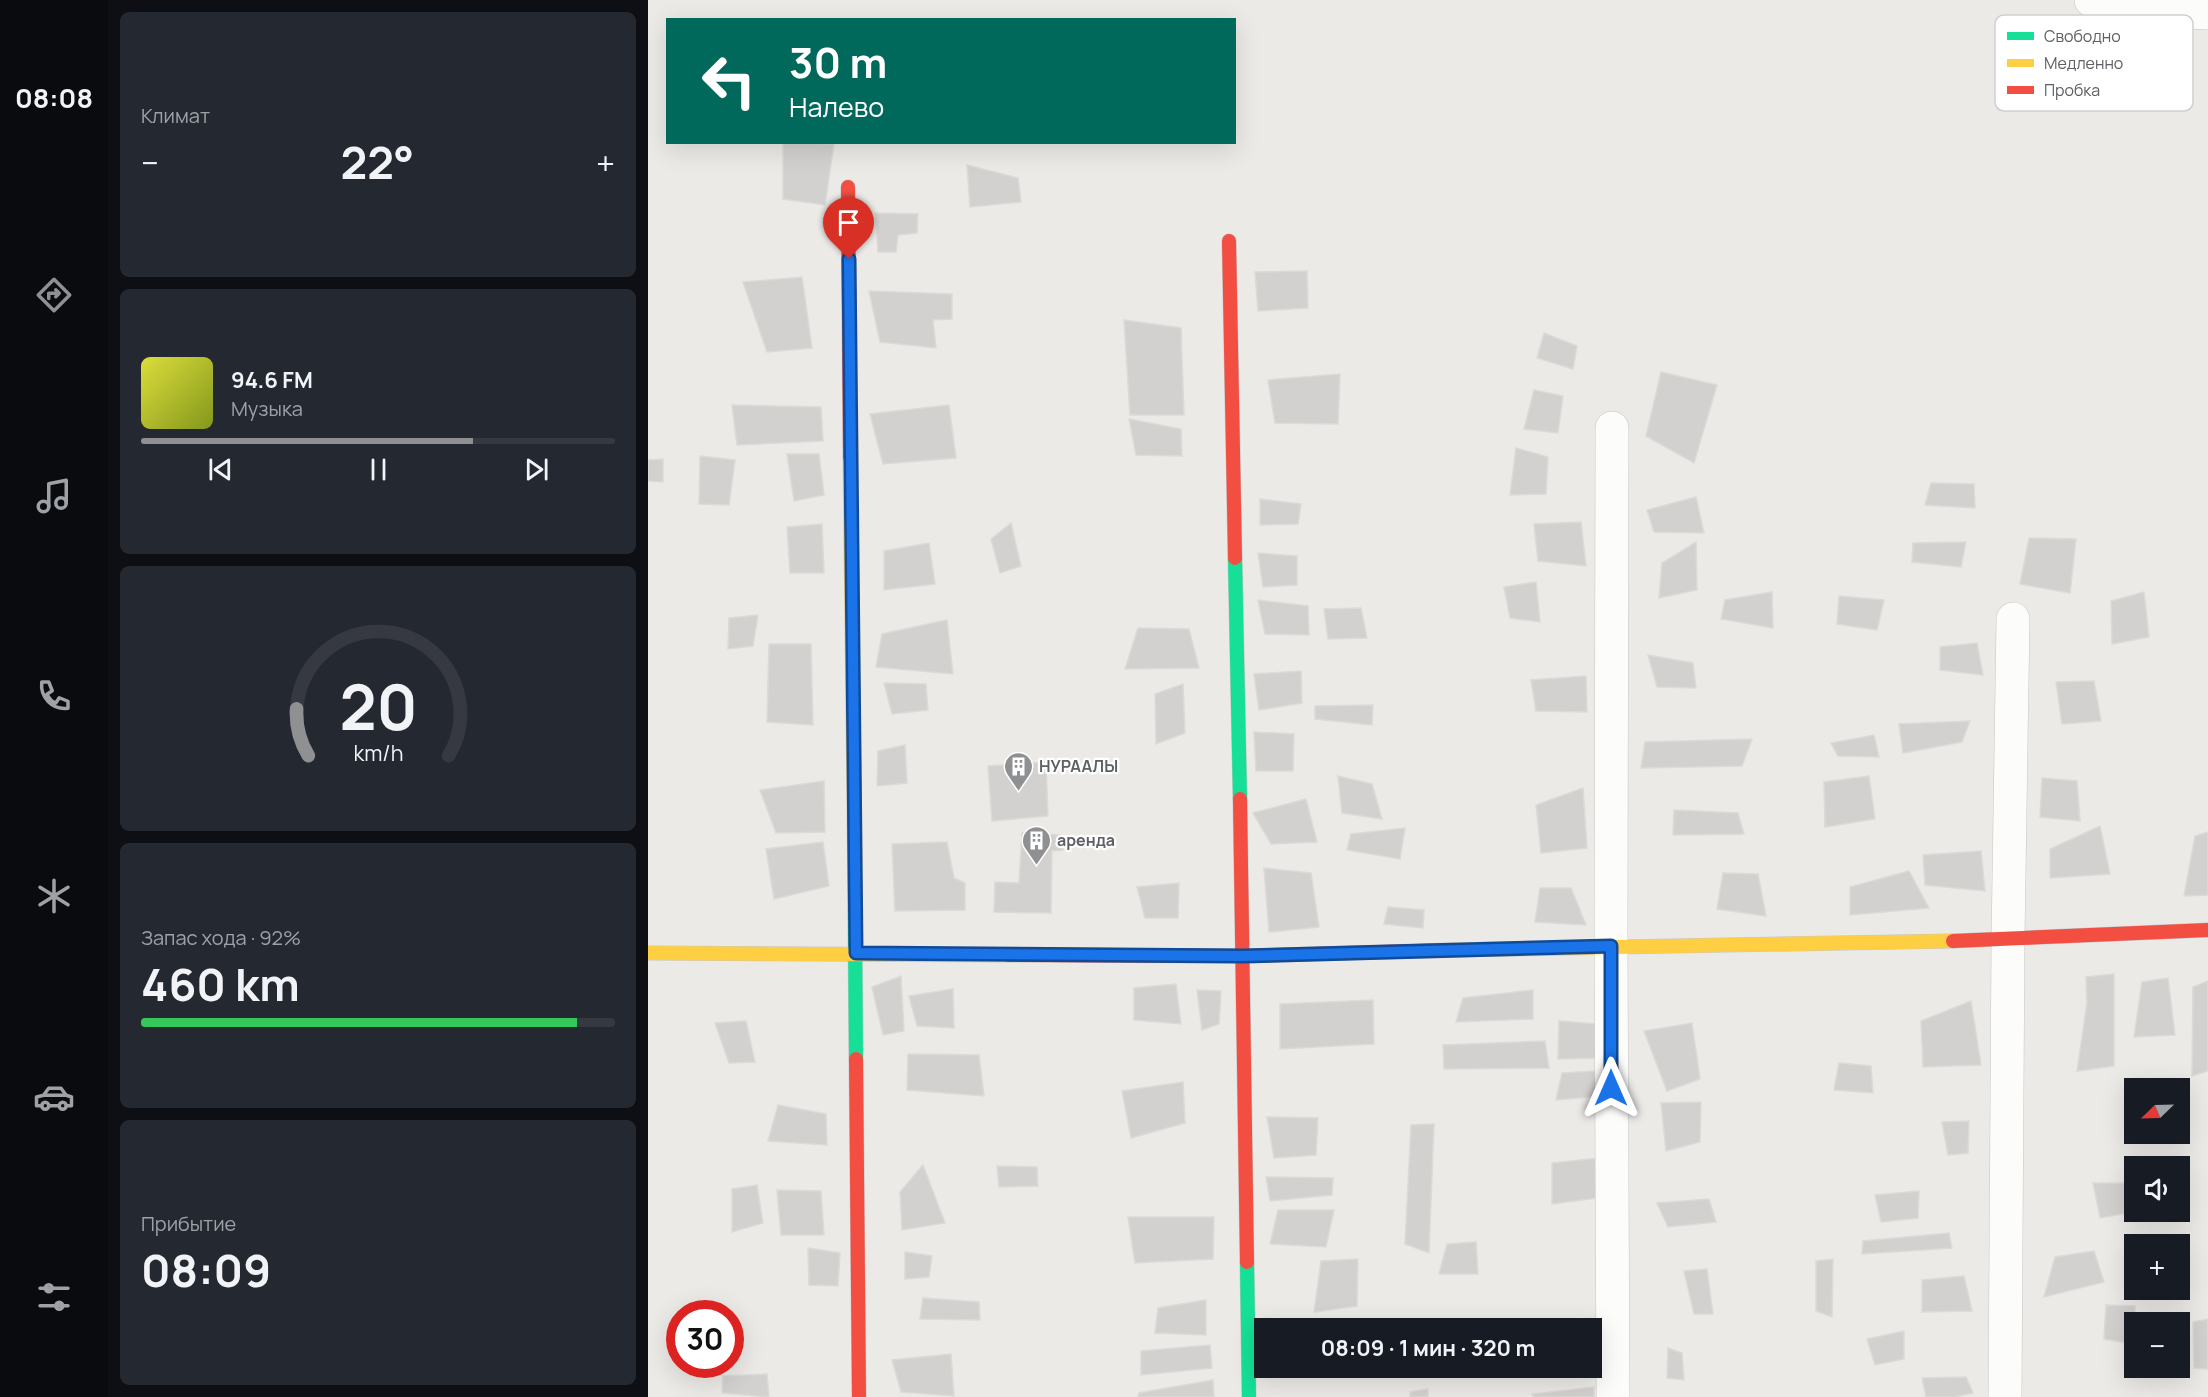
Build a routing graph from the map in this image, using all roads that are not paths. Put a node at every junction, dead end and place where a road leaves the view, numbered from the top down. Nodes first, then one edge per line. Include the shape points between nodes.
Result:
1 (2091, 0) edge
2 (2208, 13) edge
3 (848, 187) dead end
4 (1228, 242) dead end
5 (1612, 428) dead end
6 (2013, 619) dead end
7 (2208, 930) edge
8 (2008, 940) junction
9 (1611, 946) junction
10 (648, 953) edge
11 (856, 953) junction
12 (1243, 956) junction
13 (859, 1397) edge
14 (1249, 1397) edge
15 (1613, 1397) edge
16 (2005, 1397) edge

1 - 2 street
3 - 11 street
4 - 12 street
5 - 9 street
6 - 8 street
7 - 8 street
8 - 9 street
8 - 16 street
9 - 12 street
9 - 15 street
10 - 11 street
11 - 12 street
11 - 13 street
12 - 14 street

